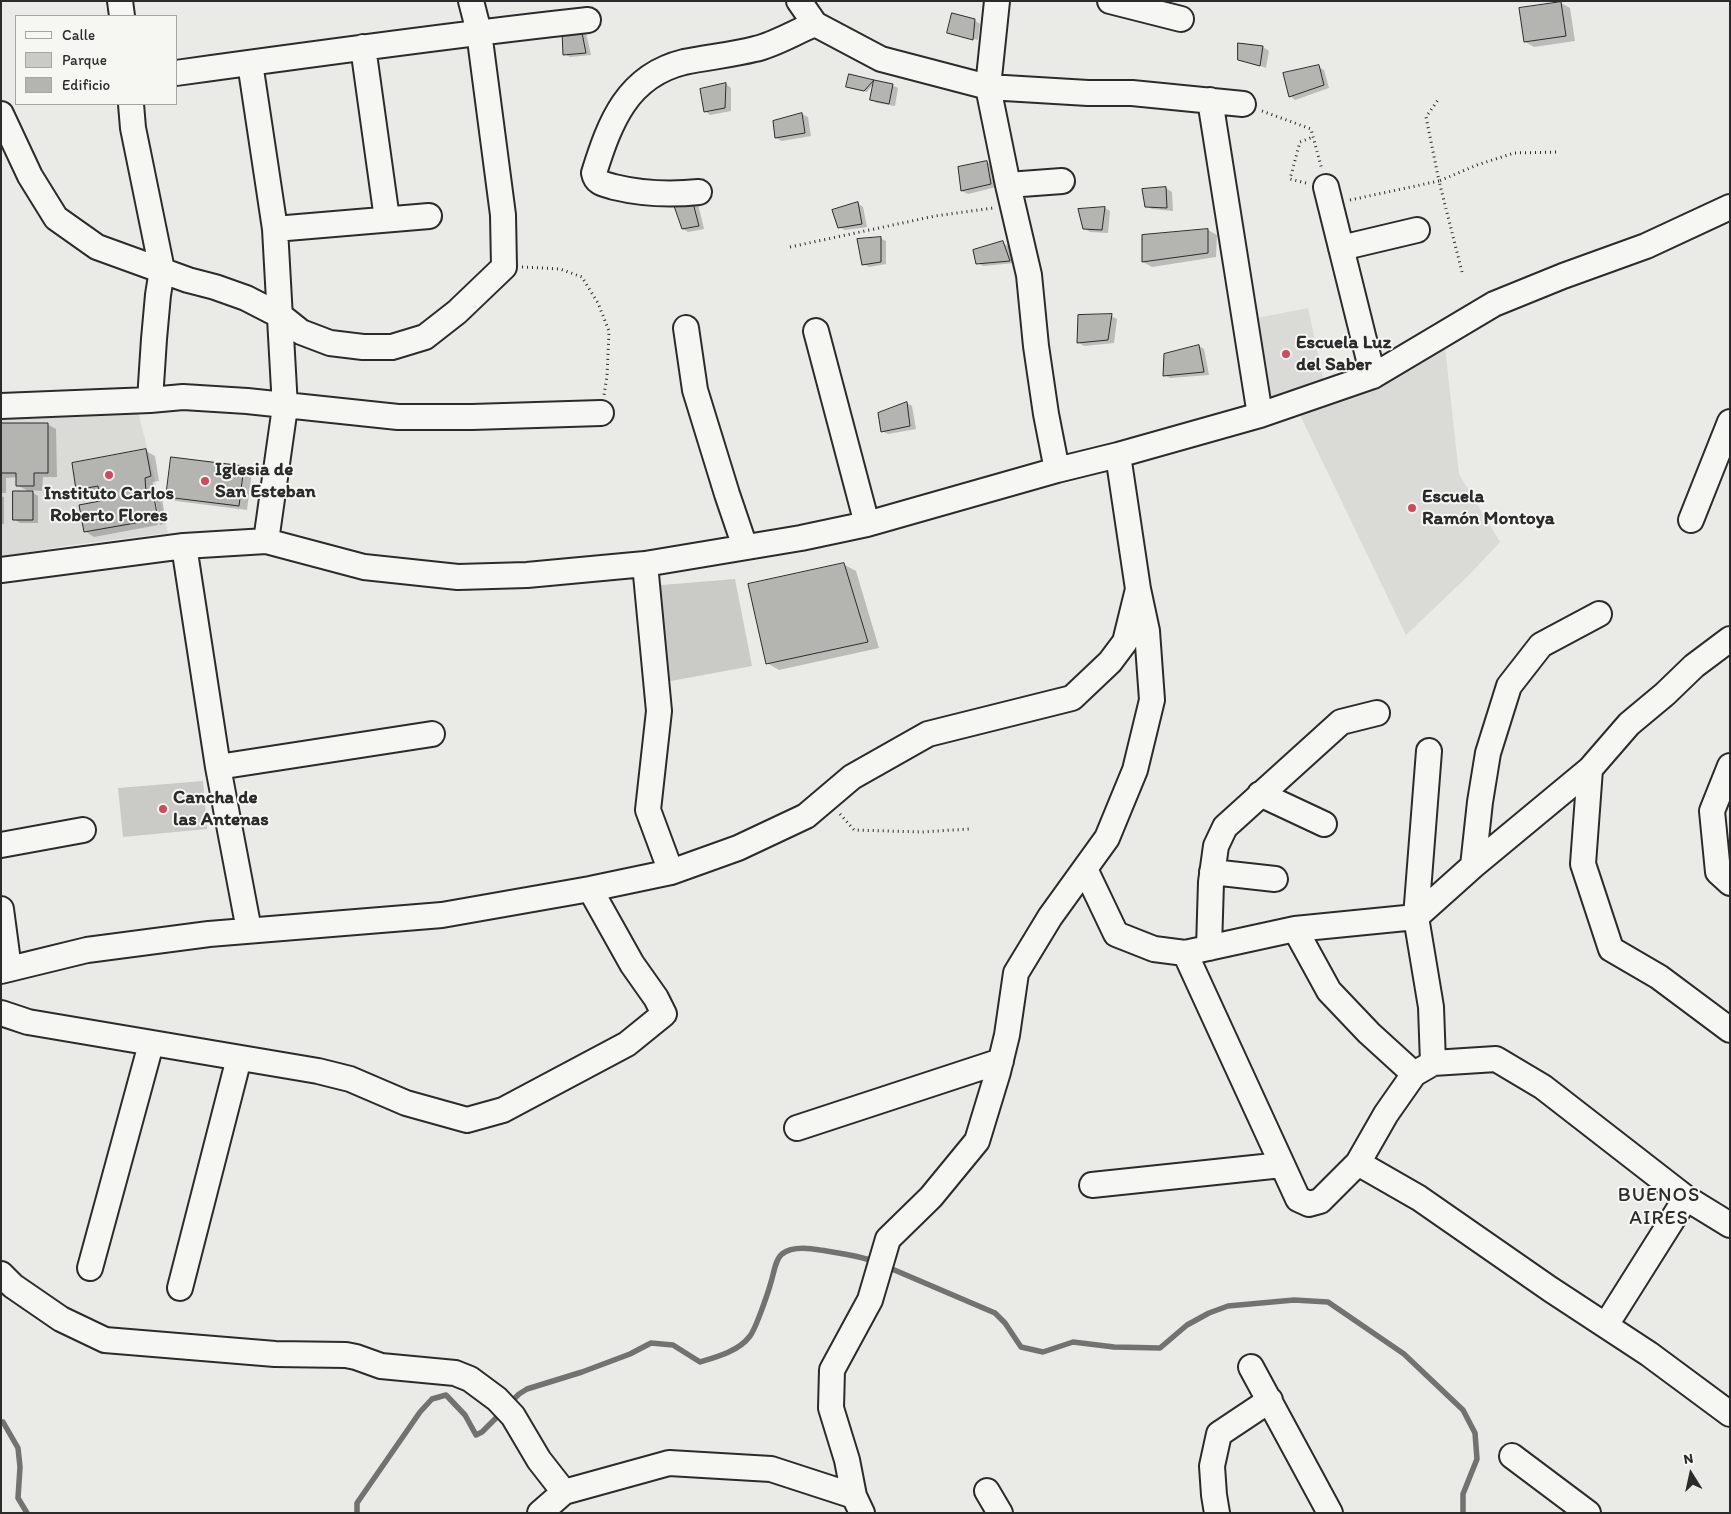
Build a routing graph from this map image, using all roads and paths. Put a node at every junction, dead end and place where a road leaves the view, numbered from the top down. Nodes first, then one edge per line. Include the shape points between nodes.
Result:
1 (120, 1) edge
2 (471, 1) edge
3 (799, 1) edge
4 (996, 1) edge
5 (1110, 1) edge
6 (122, 15) edge
7 (1181, 19) dead end
8 (588, 20) dead end
9 (815, 24) junction
10 (479, 32) junction
11 (363, 46) junction
12 (250, 63) junction
13 (178, 73) edge
14 (988, 87) junction
15 (1210, 100) junction
16 (1438, 100) dead end
17 (1243, 104) joint
18 (131, 105) edge
19 (1, 114) edge
20 (1313, 138) junction
21 (1560, 152) dead end
22 (1062, 181) dead end
23 (1439, 181) junction
24 (699, 192) dead end
25 (1011, 195) junction
26 (1328, 196) junction
27 (1730, 207) edge
28 (429, 216) dead end
29 (387, 219) junction
30 (274, 229) junction
31 (1416, 230) dead end
32 (790, 247) dead end
33 (1341, 248) junction
34 (504, 266) junction
35 (162, 270) junction
36 (1462, 272) dead end
37 (281, 316) junction
38 (686, 328) dead end
39 (816, 331) dead end
40 (1373, 376) junction
41 (150, 400) junction
42 (1, 406) edge
43 (285, 407) junction
44 (601, 413) joint
45 (1260, 415) junction
46 (1730, 422) edge
47 (1118, 455) junction
48 (1057, 470) junction
49 (1691, 520) dead end
50 (867, 524) junction
51 (266, 541) junction
52 (184, 546) junction
53 (745, 547) junction
54 (646, 564) junction
55 (1, 570) edge
56 (1138, 589) junction
57 (1599, 614) dead end
58 (1730, 639) edge
59 (1377, 712) dead end
60 (432, 734) dead end
61 (1430, 751) dead end
62 (1730, 766) edge
63 (218, 767) junction
64 (1590, 769) junction
65 (1260, 794) junction
66 (826, 799) junction
67 (1324, 824) dead end
68 (969, 829) dead end
69 (83, 830) dead end
70 (1, 845) edge
71 (1473, 866) junction
72 (1084, 869) junction
73 (671, 872) junction
74 (1212, 872) junction
75 (1275, 879) dead end
76 (1730, 884) edge
77 (590, 889) junction
78 (1, 909) edge
79 (1416, 917) junction
80 (1295, 929) junction
81 (249, 930) junction
82 (1208, 948) junction
83 (1185, 953) junction
84 (5, 970) edge
85 (1, 1013) edge
86 (1730, 1030) edge
87 (151, 1044) junction
88 (239, 1058) junction
89 (1001, 1061) junction
90 (1423, 1068) junction
91 (797, 1128) dead end
92 (1358, 1163) junction
93 (1282, 1165) junction
94 (1092, 1185) dead end
95 (1686, 1198) junction
96 (1730, 1225) edge
97 (90, 1268) dead end
98 (1, 1274) edge
99 (180, 1288) dead end
100 (1606, 1325) junction
101 (1251, 1367) dead end
102 (1270, 1400) junction
103 (1730, 1414) edge
104 (1512, 1456) dead end
105 (987, 1491) dead end
106 (564, 1492) junction
107 (853, 1507) edge
108 (540, 1513) edge
109 (1000, 1513) edge
110 (1217, 1513) edge
111 (1330, 1513) edge
112 (1588, 1513) edge

1 - 6 street
2 - 10 street
3 - 9 street
4 - 14 street
5 - 7 street
8 - 10 street
9 - 14 street via 881,59
9 - 24 street via 757,49 682,63 654,74 630,93 617,111 594,178 632,192
10 - 11 street
10 - 34 street via 503,215
11 - 12 street
11 - 29 street
12 - 13 street
12 - 30 street
14 - 15 street
14 - 25 street
15 - 17 street
15 - 45 street
16 - 23 path via 1426,117
17 - 20 path via 1311,129
18 - 35 street
19 - 35 street via 30,176 56,218 96,247
20 - 26 path
20 - 26 path via 1300,142 1290,179
21 - 23 path via 1514,153
22 - 25 street
23 - 26 path
23 - 36 path
25 - 32 path via 935,216
25 - 48 street via 1029,275 1046,414
26 - 33 street
27 - 40 street via 1646,246 1494,304
28 - 29 street
29 - 30 street
30 - 37 street
31 - 33 street
33 - 40 street
34 - 37 street via 425,338 392,347 330,343 301,332
34 - 44 path via 560,270 582,277 598,303 609,331
35 - 37 street via 246,298
35 - 41 street
37 - 43 street
38 - 53 street via 696,390
39 - 50 street
40 - 45 street
41 - 42 street
41 - 43 street via 191,397
43 - 44 street via 398,417
43 - 51 street
45 - 47 street
46 - 49 street
47 - 48 street
47 - 56 street
48 - 50 street
50 - 53 street
51 - 52 street
51 - 54 street via 364,567 458,577 528,575
52 - 55 street
52 - 63 street
53 - 54 street
54 - 73 street via 659,711 648,810
56 - 66 street via 1125,642 1110,662 1072,698 928,734 852,777
56 - 72 street via 1147,631 1152,700 1135,770 1107,838
57 - 71 street via 1541,645 1509,686 1488,754
58 - 64 street via 1694,666 1629,724
59 - 65 street via 1341,722
60 - 63 street
61 - 79 street
62 - 76 street via 1712,811 1718,872
63 - 81 street
64 - 71 street
64 - 86 street via 1582,864 1611,949 1659,977
65 - 67 street
65 - 74 street via 1225,827 1216,846
66 - 68 path via 854,830 922,832
66 - 73 street via 806,816 738,848
69 - 70 street
71 - 79 street
72 - 83 street via 1116,934 1154,948
72 - 89 street via 1016,973
73 - 77 street
74 - 75 street
74 - 82 street
77 - 81 street via 442,915
77 - 88 street via 664,1014 627,1044 504,1110 467,1120 406,1103 350,1079
78 - 84 street
79 - 80 street
79 - 90 street via 1430,1007
80 - 82 street
80 - 90 street via 1329,991 1369,1033
81 - 84 street via 87,950
82 - 83 street
83 - 93 street
85 - 87 street via 28,1022
87 - 88 street
87 - 97 street
88 - 99 street
89 - 91 street
89 - 107 street via 977,1141 931,1197 888,1238 870,1300 832,1370 832,1408 847,1460
90 - 92 street via 1386,1114
90 - 95 street via 1496,1059 1544,1087
92 - 93 street via 1320,1201 1309,1204 1298,1199
92 - 100 street via 1419,1198
93 - 94 street
95 - 96 street
95 - 100 street
98 - 106 street via 61,1319 105,1340 276,1354 346,1355 381,1366 455,1373 470,1379 505,1408
100 - 103 street
101 - 102 street
102 - 110 street via 1218,1434 1212,1466
102 - 111 street
104 - 112 street
105 - 109 street
106 - 107 street via 669,1463 771,1470
106 - 108 street

